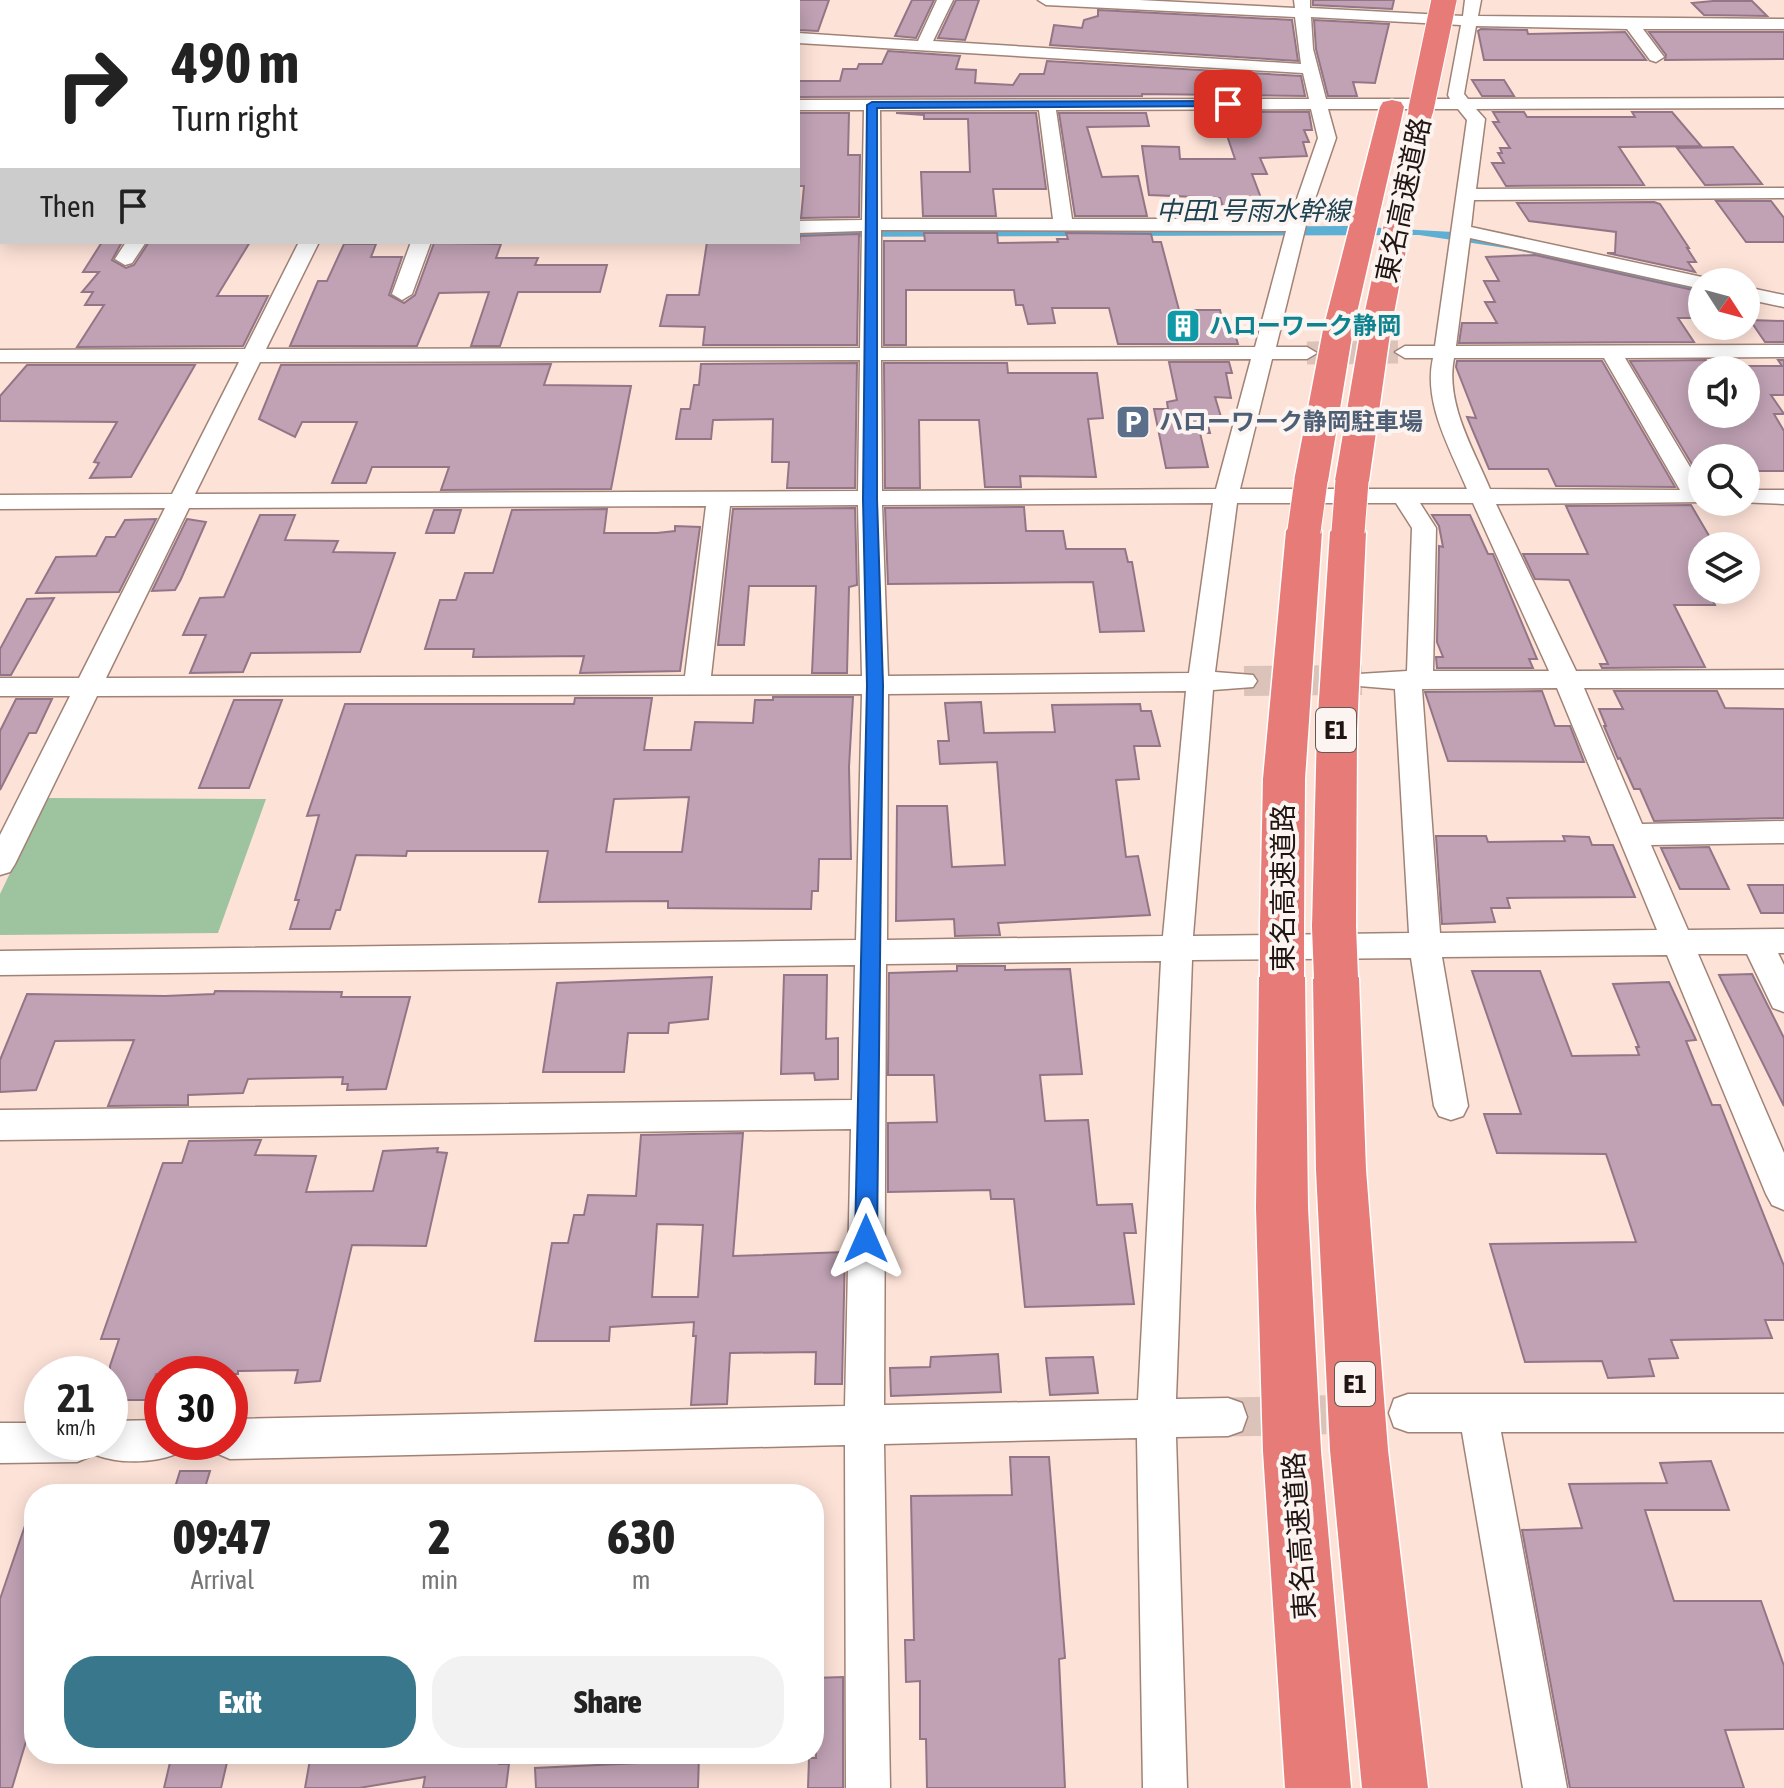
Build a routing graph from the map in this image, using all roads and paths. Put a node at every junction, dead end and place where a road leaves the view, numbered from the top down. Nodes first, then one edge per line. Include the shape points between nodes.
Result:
1 (945, 0) edge
2 (1046, 0) edge
3 (1417, 0) edge
4 (1444, 0) edge
5 (1473, 0) edge
6 (1303, 6) edge
7 (1469, 20) junction
8 (1631, 24) junction
9 (1784, 24) edge
10 (800, 38) edge
11 (923, 46) junction
12 (1406, 46) dead end
13 (1656, 57) dead end
14 (1309, 69) junction
15 (1399, 76) dead end
16 (1318, 103) junction
17 (1463, 103) junction
18 (1784, 103) edge
19 (800, 105) edge
20 (872, 105) junction
21 (1047, 105) junction
22 (1784, 193) edge
23 (1465, 195) junction
24 (800, 227) edge
25 (1297, 229) junction
26 (1053, 230) junction
27 (872, 231) junction
28 (1461, 234) junction
29 (308, 244) edge
30 (420, 244) edge
31 (1688, 280) edge
32 (402, 294) dead end
33 (1760, 296) edge
34 (1784, 301) edge
35 (1611, 351) junction
36 (1784, 351) edge
37 (1405, 352) tunnel mouth
38 (1445, 352) junction
39 (872, 353) junction
40 (1266, 353) junction
41 (1307, 353) tunnel mouth
42 (0, 356) edge
43 (251, 357) junction
44 (1688, 479) edge
45 (1403, 496) junction
46 (1481, 496) junction
47 (1226, 497) junction
48 (1688, 497) edge
49 (1760, 497) edge
50 (1784, 497) edge
51 (719, 499) junction
52 (870, 499) junction
53 (178, 501) junction
54 (0, 502) edge
55 (1784, 679) edge
56 (1368, 680) tunnel mouth
57 (1414, 680) junction
58 (1567, 680) junction
59 (1244, 681) tunnel mouth
60 (1201, 682) junction
61 (875, 685) junction
62 (88, 686) junction
63 (697, 686) junction
64 (0, 687) edge
65 (1784, 832) edge
66 (1633, 835) junction
67 (0, 864) edge
68 (1770, 941) edge
69 (1679, 942) junction
70 (1425, 946) junction
71 (1177, 949) junction
72 (871, 950) junction
73 (1309, 952) junction
74 (0, 963) edge
75 (1784, 999) edge
76 (1451, 1106) dead end
77 (867, 1114) junction
78 (0, 1125) edge
79 (1784, 1194) edge
80 (1408, 1413) tunnel mouth
81 (1478, 1413) junction
82 (1784, 1413) edge
83 (1228, 1417) tunnel mouth
84 (1156, 1420) junction
85 (864, 1427) junction
86 (248, 1439) edge
87 (0, 1443) edge
88 (24, 1443) edge
89 (868, 1788) edge
90 (1165, 1788) edge
91 (1318, 1788) edge
92 (1395, 1788) edge
93 (1545, 1788) edge

1 - 11 street
2 - 6 street
3 - 12 highway
4 - 73 highway, 東名高速道路 / E1, bridge via 1361,410 1340,632 1334,789
5 - 7 street
6 - 7 street
6 - 14 street
7 - 8 street
7 - 17 street via 1456,95
8 - 9 street
8 - 13 street
10 - 11 street
11 - 14 street
14 - 16 street
15 - 73 highway, 東名高速道路 / E1, bridge via 1332,361 1304,531 1284,779
16 - 17 street
16 - 21 street
16 - 25 street via 1327,138
17 - 18 street
17 - 23 street via 1476,119
19 - 20 street
20 - 21 street
20 - 27 street
21 - 26 street
22 - 23 street
23 - 28 street
24 - 27 street
25 - 26 street via 1118,234
25 - 40 street
26 - 27 street
27 - 39 street
28 - 31 street
28 - 38 street
29 - 43 street
30 - 32 street
33 - 34 street
35 - 36 street
35 - 38 street
35 - 44 street
37 - 38 street
38 - 46 street via 1439,380
39 - 40 street
39 - 43 street
39 - 52 street
40 - 41 street
40 - 47 street
42 - 43 street
43 - 53 street
45 - 46 street
45 - 47 street
45 - 57 street via 1424,528
46 - 48 street
46 - 58 street
47 - 52 street
47 - 60 street
49 - 50 street
51 - 52 street
51 - 53 street
51 - 63 street
52 - 61 street
53 - 54 street
53 - 62 street
55 - 58 street
56 - 57 street
57 - 58 street
57 - 70 street
58 - 66 street
59 - 60 street
60 - 61 street
60 - 71 street
61 - 63 street
61 - 72 street
62 - 63 street
62 - 64 street
62 - 67 street
65 - 66 street
66 - 69 street
68 - 69 street
68 - 75 street
69 - 70 street
69 - 79 street
70 - 71 street
70 - 76 street
71 - 72 street
71 - 84 street
72 - 74 street
72 - 77 street
73 - 91 highway, 東名高速道路 / E1 via 1282,1208 1292,1451
73 - 92 highway, 東名高速道路 / E1 via 1341,1170 1359,1450
77 - 78 street
77 - 85 street
80 - 81 street
81 - 82 street
81 - 93 street
83 - 84 street
84 - 85 street
84 - 90 street
85 - 86 street
85 - 89 street
87 - 88 street

